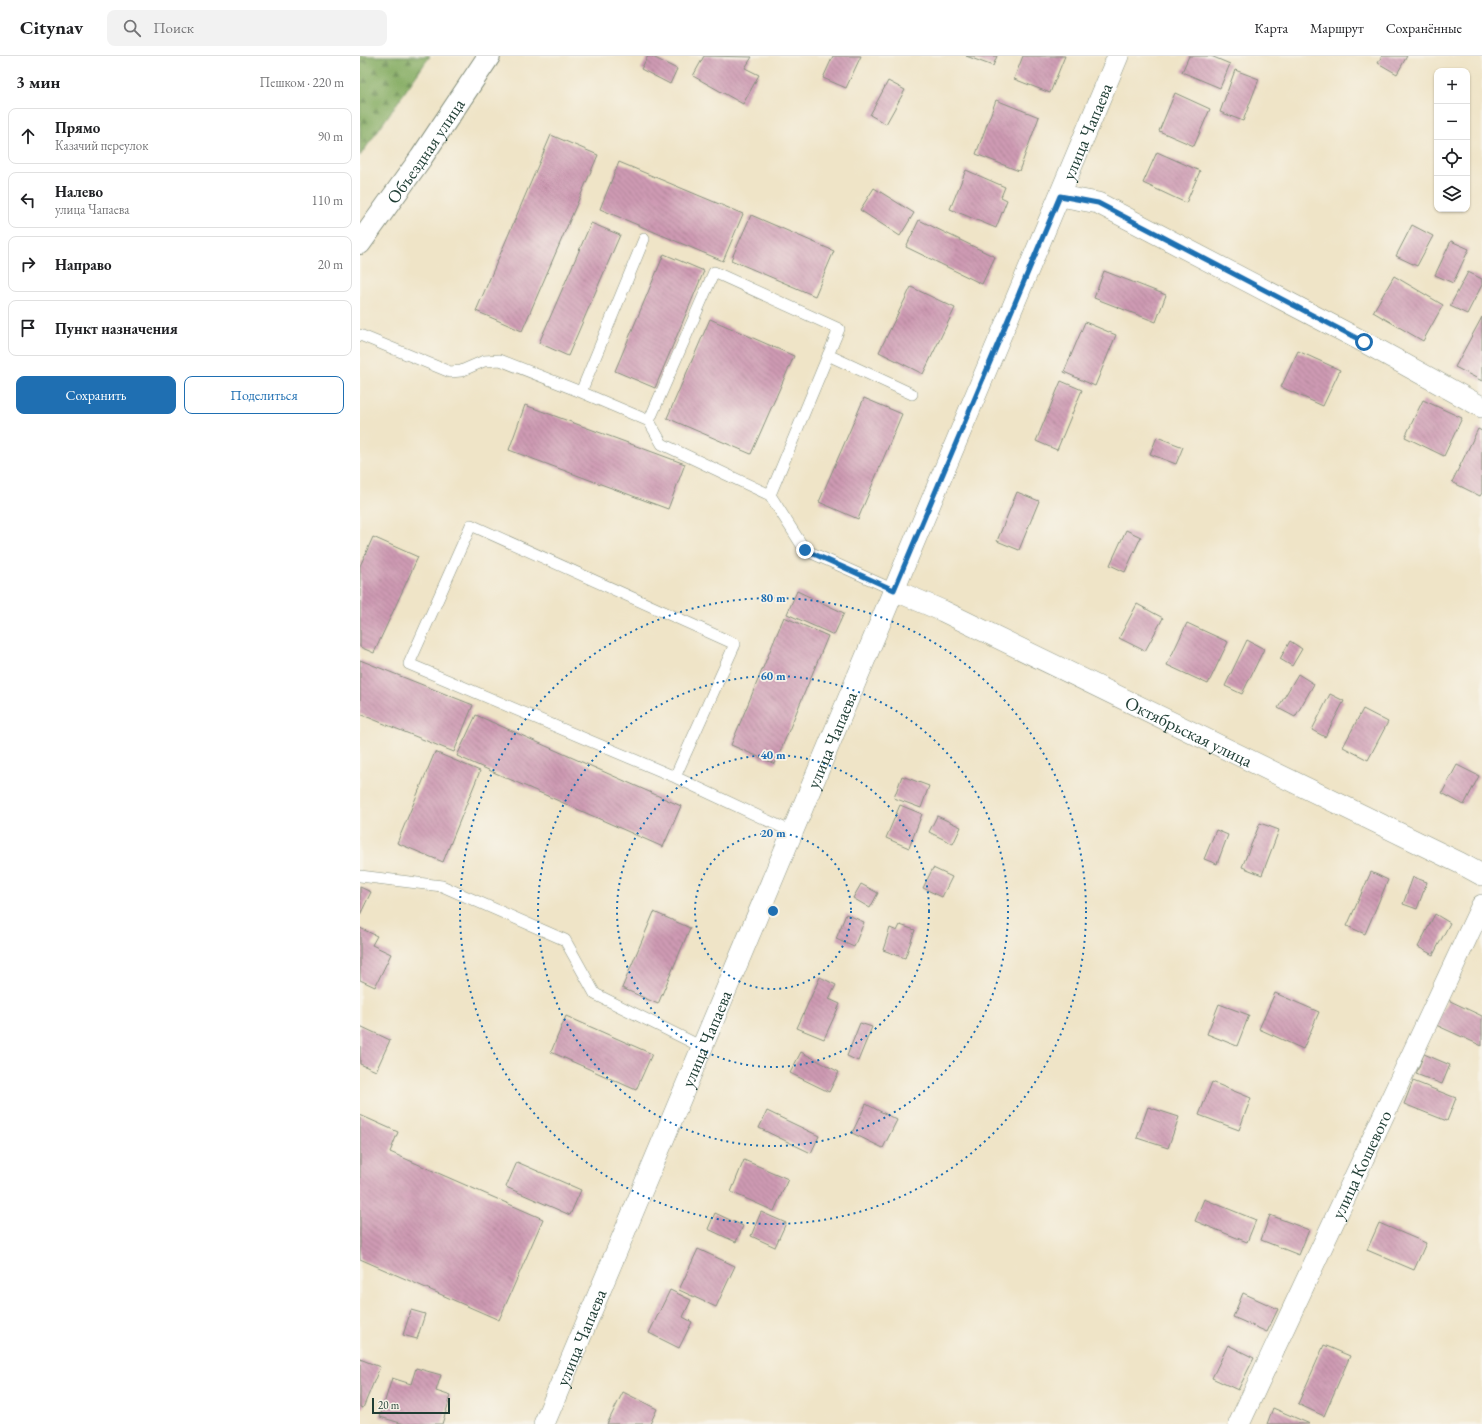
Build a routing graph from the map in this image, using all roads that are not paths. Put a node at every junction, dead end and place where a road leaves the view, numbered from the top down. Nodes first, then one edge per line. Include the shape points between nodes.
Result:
1 (489, 56) edge
2 (1118, 56) edge
3 (1060, 196) junction
4 (644, 239) dead end
5 (360, 243) edge
6 (360, 335) edge
7 (828, 355) junction
8 (581, 392) junction
9 (912, 394) dead end
10 (1482, 407) edge
11 (649, 421) junction
12 (770, 495) junction
13 (894, 590) junction
14 (675, 777) junction
15 (792, 832) junction
16 (1482, 875) edge
17 (360, 876) edge
18 (1482, 905) edge
19 (702, 1047) junction
20 (544, 1424) edge
21 (1239, 1424) edge

1 - 5 street, Объездная улица
2 - 3 street, улица Чапаева
3 - 10 street via 1098,203 1364,342
3 - 13 street, улица Чапаева
4 - 8 lane
6 - 8 lane via 450,372 462,372 484,361 500,360
7 - 9 lane
7 - 11 lane via 839,328 714,272
7 - 12 lane
8 - 11 lane
11 - 12 lane via 662,444
12 - 13 lane via 805,550
13 - 15 street, улица Чапаева
13 - 16 street, Октябрьская улица via 943,611
14 - 14 lane via 409,664 471,525 735,644
14 - 15 lane
15 - 19 street, улица Чапаева
17 - 19 lane via 442,886 565,940 595,994
18 - 21 street, улица Кошевого
19 - 20 street, улица Чапаева

